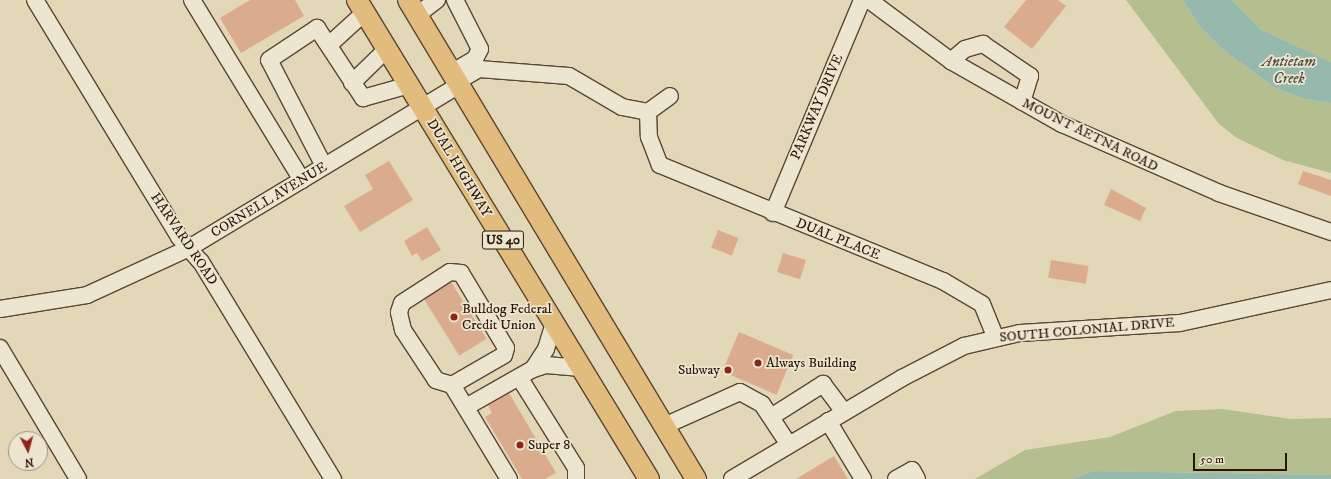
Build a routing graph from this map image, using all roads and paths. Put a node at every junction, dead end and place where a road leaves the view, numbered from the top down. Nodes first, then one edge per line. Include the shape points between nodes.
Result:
1 (35, 0) edge
2 (437, 0) edge
3 (455, 0) edge
4 (862, 0) edge
5 (869, 0) edge
6 (197, 2) edge
7 (361, 6) edge
8 (413, 7) edge
9 (330, 44) junction
10 (387, 49) junction
11 (951, 61) junction
12 (456, 80) junction
13 (352, 83) junction
14 (409, 85) junction
15 (670, 96) dead end
16 (1022, 102) junction
17 (422, 106) junction
18 (648, 112) junction
19 (324, 166) junction
20 (302, 180) junction
21 (773, 213) junction
22 (1331, 232) edge
23 (189, 248) junction
24 (1331, 290) edge
25 (0, 309) edge
26 (554, 323) junction
27 (994, 337) junction
28 (0, 348) edge
29 (581, 368) junction
30 (533, 369) junction
31 (519, 377) junction
32 (452, 385) junction
33 (466, 407) junction
34 (844, 412) junction
35 (771, 417) junction
36 (828, 421) junction
37 (664, 426) junction
38 (789, 445) junction
39 (78, 479) edge
40 (333, 479) edge
41 (509, 479) edge
42 (576, 479) edge
43 (649, 479) edge
44 (696, 479) edge
45 (732, 479) edge
46 (863, 479) edge
47 (896, 479) edge
48 (917, 479) edge

1 - 23 street, HARVARD ROAD
2 - 8 street
3 - 12 street via 480,49 475,59
4 - 21 street, PARKWAY DRIVE
5 - 11 street, MOUNT AETNA ROAD
6 - 20 street
7 - 9 street
7 - 10 main road, DUAL HIGHWAY / US 40
8 - 12 main road, US 40
9 - 13 street
9 - 19 street via 316,28 269,60
10 - 13 street
10 - 14 main road, DUAL HIGHWAY / US 40
11 - 16 street, MOUNT AETNA ROAD
11 - 16 street via 965,49 983,44 1030,76
12 - 17 street, CORNELL AVENUE
12 - 18 street via 479,69 569,76 622,107
12 - 37 main road, US 40
13 - 14 street via 363,98
14 - 17 main road, DUAL HIGHWAY / US 40
15 - 18 street
16 - 22 street, MOUNT AETNA ROAD via 1155,166
17 - 19 street, CORNELL AVENUE
17 - 26 main road, DUAL HIGHWAY / US 40
18 - 21 street, DUAL PLACE via 649,137 660,164
19 - 20 street, CORNELL AVENUE
20 - 23 street, CORNELL AVENUE
21 - 27 street, DUAL PLACE via 943,281 969,295 982,304
23 - 25 street, CORNELL AVENUE via 87,295
23 - 40 street, HARVARD ROAD
24 - 27 street, SOUTH COLONIAL DRIVE via 1180,322
26 - 29 main road, DUAL HIGHWAY / US 40
26 - 30 street via 546,349
27 - 34 street, SOUTH COLONIAL DRIVE via 936,359
28 - 39 street
29 - 30 street via 546,366
29 - 43 main road, DUAL HIGHWAY / US 40
30 - 31 street
31 - 33 street
31 - 42 street via 576,468
32 - 32 street via 436,380 403,330 400,305 450,272 461,273 504,342 506,351
32 - 33 street
33 - 41 street
34 - 35 street via 823,384
34 - 36 street, SOUTH COLONIAL DRIVE
35 - 37 street via 762,404 740,392
35 - 38 street
36 - 38 street, SOUTH COLONIAL DRIVE
36 - 46 street
37 - 44 main road, US 40
38 - 45 street, SOUTH COLONIAL DRIVE
47 - 48 street via 912,470

